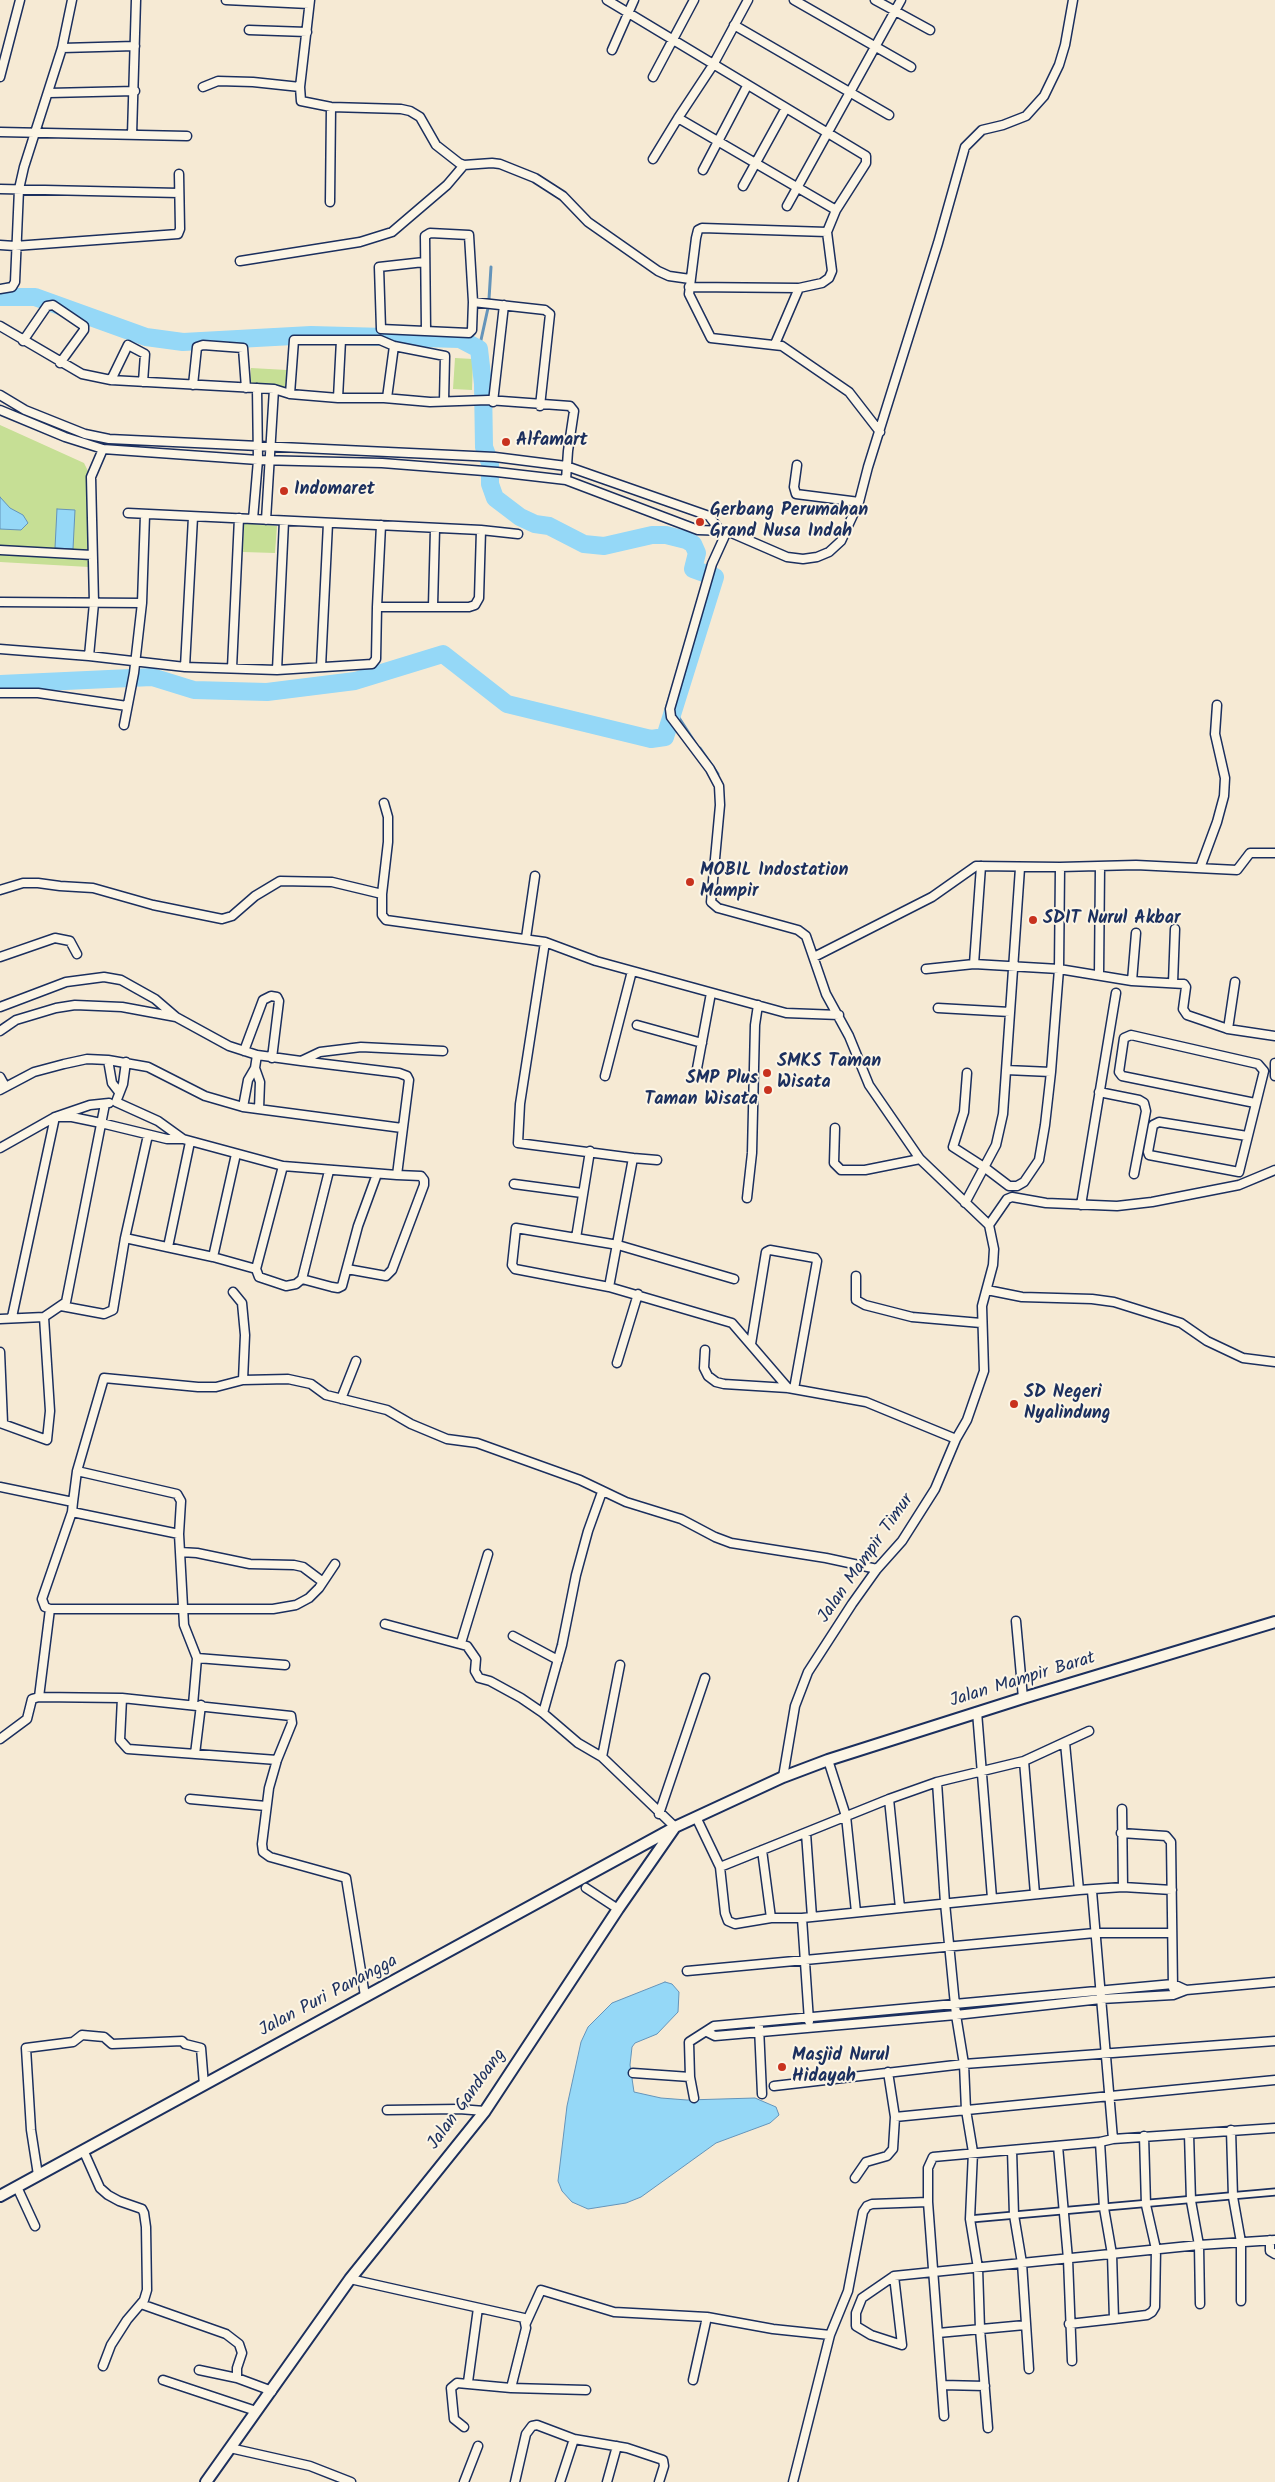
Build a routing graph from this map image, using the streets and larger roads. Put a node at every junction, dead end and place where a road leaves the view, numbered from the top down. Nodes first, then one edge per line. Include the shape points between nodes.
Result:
1 (20, 0) edge
2 (72, 0) edge
3 (136, 0) edge
4 (226, 0) edge
5 (607, 0) edge
6 (634, 0) edge
7 (694, 0) edge
8 (748, 0) edge
9 (794, 0) edge
10 (875, 0) edge
11 (901, 0) edge
12 (1073, 0) edge
13 (309, 2) edge
14 (628, 11) junction
15 (896, 12) junction
16 (734, 25) junction
17 (249, 30) dead end
18 (930, 30) dead end
19 (307, 32) junction
20 (0, 41) edge
21 (10, 41) junction
22 (672, 41) junction
23 (135, 46) junction
24 (876, 47) junction
25 (62, 48) junction
26 (612, 50) dead end
27 (712, 65) junction
28 (911, 67) dead end
29 (652, 76) dead end
30 (0, 77) edge
31 (203, 86) dead end
32 (747, 86) junction
33 (300, 87) junction
34 (135, 91) junction
35 (49, 93) junction
36 (850, 93) junction
37 (331, 107) junction
38 (786, 108) junction
39 (889, 114) dead end
40 (678, 118) junction
41 (0, 132) edge
42 (828, 132) junction
43 (34, 134) junction
44 (132, 136) junction
45 (187, 136) dead end
46 (717, 142) junction
47 (653, 159) dead end
48 (757, 164) junction
49 (464, 165) junction
50 (703, 170) dead end
51 (179, 174) dead end
52 (743, 186) dead end
53 (797, 188) junction
54 (0, 189) edge
55 (19, 189) junction
56 (179, 193) junction
57 (330, 202) dead end
58 (787, 206) dead end
59 (836, 210) junction
60 (827, 232) junction
61 (0, 245) edge
62 (15, 246) junction
63 (240, 261) dead end
64 (424, 262) junction
65 (690, 283) junction
66 (799, 288) junction
67 (0, 289) edge
68 (473, 302) junction
69 (504, 305) junction
70 (0, 326) edge
71 (426, 330) junction
72 (23, 340) junction
73 (341, 340) junction
74 (775, 344) junction
75 (394, 346) junction
76 (60, 363) junction
77 (111, 380) junction
78 (143, 382) junction
79 (193, 385) junction
80 (246, 388) junction
81 (258, 388) junction
82 (274, 389) junction
83 (290, 394) junction
84 (0, 396) edge
85 (338, 398) junction
86 (386, 398) junction
87 (444, 401) junction
88 (491, 401) junction
89 (540, 406) junction
90 (0, 410) edge
91 (880, 432) junction
92 (258, 446) junction
93 (269, 447) junction
94 (103, 449) junction
95 (383, 451) junction
96 (258, 460) junction
97 (269, 460) junction
98 (382, 463) junction
99 (797, 465) dead end
100 (566, 466) junction
101 (566, 480) junction
102 (859, 502) junction
103 (128, 512) dead end
104 (145, 515) junction
105 (194, 517) junction
106 (239, 518) junction
107 (253, 519) junction
108 (266, 520) junction
109 (284, 521) junction
110 (328, 523) junction
111 (381, 525) junction
112 (435, 529) junction
113 (481, 530) junction
114 (723, 530) junction
115 (518, 534) dead end
116 (0, 550) edge
117 (92, 555) junction
118 (0, 602) edge
119 (94, 603) junction
120 (142, 603) junction
121 (433, 606) junction
122 (377, 607) junction
123 (0, 649) edge
124 (89, 656) junction
125 (134, 662) junction
126 (185, 667) junction
127 (321, 667) junction
128 (232, 668) junction
129 (277, 670) junction
130 (0, 693) edge
131 (1217, 705) dead end
132 (127, 706) junction
133 (124, 725) dead end
134 (384, 803) dead end
135 (1275, 853) edge
136 (981, 866) junction
137 (1100, 866) junction
138 (1060, 867) junction
139 (1020, 868) junction
140 (1200, 868) junction
141 (535, 876) dead end
142 (0, 890) edge
143 (382, 894) junction
144 (1175, 929) dead end
145 (1136, 932) dead end
146 (526, 938) junction
147 (545, 942) junction
148 (77, 954) dead end
149 (0, 957) edge
150 (814, 957) junction
151 (974, 964) junction
152 (1013, 967) junction
153 (926, 969) dead end
154 (1059, 970) junction
155 (632, 971) junction
156 (1099, 975) junction
157 (1132, 981) junction
158 (1235, 982) dead end
159 (1173, 983) junction
160 (711, 993) junction
161 (1116, 993) dead end
162 (758, 1005) junction
163 (0, 1007) edge
164 (938, 1008) dead end
165 (1010, 1012) junction
166 (839, 1015) junction
167 (176, 1017) junction
168 (637, 1025) dead end
169 (1228, 1029) junction
170 (0, 1031) edge
171 (1275, 1036) edge
172 (702, 1043) junction
173 (244, 1051) junction
174 (443, 1051) dead end
175 (257, 1055) junction
176 (272, 1058) junction
177 (108, 1060) junction
178 (301, 1061) junction
179 (126, 1062) junction
180 (1275, 1063) edge
181 (255, 1068) junction
182 (1006, 1070) junction
183 (1052, 1072) junction
184 (967, 1073) dead end
185 (696, 1074) dead end
186 (605, 1076) dead end
187 (1275, 1076) edge
188 (0, 1077) edge
189 (2, 1088) edge
190 (118, 1092) junction
191 (1099, 1092) junction
192 (116, 1102) junction
193 (1255, 1102) junction
194 (105, 1104) junction
195 (243, 1107) junction
196 (259, 1109) junction
197 (55, 1117) junction
198 (100, 1122) junction
199 (402, 1128) junction
200 (835, 1128) dead end
201 (148, 1136) junction
202 (1248, 1136) junction
203 (187, 1140) junction
204 (0, 1148) edge
205 (590, 1151) junction
206 (236, 1154) junction
207 (633, 1158) junction
208 (920, 1159) junction
209 (657, 1160) dead end
210 (283, 1166) junction
211 (984, 1167) junction
212 (1275, 1170) edge
213 (329, 1171) junction
214 (1239, 1172) junction
215 (377, 1174) junction
216 (1134, 1174) dead end
217 (397, 1175) junction
218 (514, 1184) dead end
219 (1239, 1185) junction
220 (582, 1193) junction
221 (747, 1198) dead end
222 (965, 1203) junction
223 (1081, 1205) junction
224 (989, 1225) junction
225 (125, 1238) junction
226 (576, 1238) junction
227 (618, 1245) junction
228 (168, 1246) junction
229 (213, 1257) junction
230 (256, 1269) junction
231 (347, 1269) junction
232 (856, 1276) dead end
233 (302, 1279) junction
234 (734, 1279) dead end
235 (610, 1286) junction
236 (987, 1290) junction
237 (233, 1292) dead end
238 (638, 1294) junction
239 (61, 1306) junction
240 (12, 1317) junction
241 (44, 1317) junction
242 (0, 1319) edge
243 (981, 1323) junction
244 (751, 1344) junction
245 (705, 1350) dead end
246 (0, 1352) edge
247 (356, 1361) dead end
248 (1275, 1362) edge
249 (617, 1363) dead end
250 (243, 1380) junction
251 (791, 1389) junction
252 (341, 1399) junction
253 (2, 1423) edge
254 (956, 1439) junction
255 (77, 1471) junction
256 (0, 1487) edge
257 (602, 1492) junction
258 (73, 1502) junction
259 (72, 1512) junction
260 (179, 1534) junction
261 (180, 1552) junction
262 (488, 1554) dead end
263 (334, 1564) dead end
264 (877, 1569) junction
265 (323, 1582) junction
266 (50, 1609) junction
267 (183, 1610) junction
268 (1016, 1621) dead end
269 (1275, 1622) edge
270 (385, 1624) dead end
271 (513, 1636) dead end
272 (461, 1643) junction
273 (197, 1658) junction
274 (558, 1660) junction
275 (284, 1665) dead end
276 (620, 1665) dead end
277 (705, 1678) dead end
278 (39, 1697) junction
279 (122, 1698) junction
280 (1023, 1698) junction
281 (192, 1705) junction
282 (201, 1705) junction
283 (977, 1712) junction
284 (543, 1713) junction
285 (1089, 1731) dead end
286 (0, 1739) edge
287 (1065, 1743) junction
288 (195, 1754) junction
289 (602, 1758) junction
290 (276, 1760) junction
291 (828, 1760) junction
292 (1024, 1761) junction
293 (984, 1772) junction
294 (783, 1777) junction
295 (937, 1782) junction
296 (190, 1799) dead end
297 (889, 1799) junction
298 (266, 1806) junction
299 (1122, 1808) dead end
300 (659, 1814) junction
301 (846, 1816) junction
302 (696, 1817) junction
303 (675, 1827) junction
304 (806, 1833) junction
305 (1121, 1833) junction
306 (762, 1850) junction
307 (720, 1867) junction
308 (1123, 1887) junction
309 (586, 1888) dead end
310 (1078, 1890) junction
311 (1172, 1890) junction
312 (1092, 1891) junction
313 (1035, 1894) junction
314 (992, 1898) junction
315 (945, 1903) junction
316 (900, 1908) junction
317 (618, 1909) junction
318 (856, 1912) junction
319 (812, 1917) junction
320 (771, 1918) junction
321 (802, 1918) junction
322 (1095, 1933) junction
323 (1171, 1933) junction
324 (949, 1948) junction
325 (806, 1962) junction
326 (687, 1971) dead end
327 (1275, 1982) edge
328 (1172, 1984) junction
329 (1186, 1990) junction
330 (1100, 1991) junction
331 (1172, 1995) junction
332 (365, 1996) junction
333 (1101, 2000) junction
334 (955, 2003) junction
335 (956, 2015) junction
336 (809, 2016) junction
337 (759, 2027) junction
338 (809, 2028) junction
339 (1275, 2041) edge
340 (1105, 2053) junction
341 (964, 2064) junction
342 (888, 2072) junction
343 (633, 2073) dead end
344 (690, 2077) junction
345 (1275, 2080) edge
346 (204, 2085) junction
347 (774, 2086) dead end
348 (762, 2094) dead end
349 (694, 2098) dead end
350 (1109, 2098) junction
351 (387, 2110) dead end
352 (966, 2110) junction
353 (485, 2111) junction
354 (894, 2117) junction
355 (1275, 2128) edge
356 (1231, 2130) junction
357 (1189, 2134) junction
358 (1144, 2136) junction
359 (1113, 2139) junction
360 (1100, 2142) junction
361 (1058, 2146) junction
362 (1012, 2150) junction
363 (84, 2152) junction
364 (973, 2152) junction
365 (38, 2175) junction
366 (855, 2178) dead end
367 (17, 2186) junction
368 (1275, 2192) edge
369 (0, 2196) edge
370 (1233, 2197) junction
371 (1191, 2201) junction
372 (928, 2202) junction
373 (1146, 2205) junction
374 (1104, 2208) junction
375 (1062, 2211) junction
376 (1014, 2215) junction
377 (970, 2219) junction
378 (35, 2226) dead end
379 (1273, 2240) edge
380 (1241, 2242) junction
381 (1199, 2245) junction
382 (1156, 2250) junction
383 (1112, 2254) junction
384 (1275, 2254) edge
385 (1068, 2258) junction
386 (1022, 2263) junction
387 (978, 2268) junction
388 (934, 2272) junction
389 (894, 2276) junction
390 (350, 2279) junction
391 (1241, 2301) dead end
392 (140, 2304) junction
393 (1200, 2304) dead end
394 (478, 2308) junction
395 (708, 2316) junction
396 (1114, 2319) junction
397 (526, 2323) junction
398 (1069, 2324) junction
399 (1025, 2325) junction
400 (980, 2329) junction
401 (938, 2333) junction
402 (830, 2335) junction
403 (1072, 2361) dead end
404 (102, 2366) dead end
405 (1029, 2368) dead end
406 (199, 2370) dead end
407 (237, 2378) junction
408 (163, 2380) dead end
409 (693, 2380) dead end
410 (468, 2382) junction
411 (942, 2385) junction
412 (985, 2386) junction
413 (511, 2388) junction
414 (272, 2390) junction
415 (586, 2390) dead end
416 (256, 2411) junction
417 (944, 2416) dead end
418 (464, 2427) dead end
419 (988, 2428) dead end
420 (574, 2439) junction
421 (478, 2446) dead end
422 (617, 2446) junction
423 (230, 2448) junction
424 (347, 2481) edge
425 (206, 2482) edge
426 (464, 2482) edge
427 (515, 2482) edge
428 (560, 2482) edge
429 (607, 2482) edge
430 (659, 2482) edge
431 (793, 2482) edge

1 - 21 street
2 - 25 street
3 - 23 street
4 - 13 street
5 - 14 street
6 - 14 street
7 - 22 street
8 - 16 street
9 - 24 street
10 - 15 street
11 - 15 street
12 - 91 street via 1066,45 1051,86 1040,102 1026,116 977,133 965,147
13 - 19 street
14 - 22 street
14 - 26 street
15 - 18 street
15 - 24 street
16 - 27 street
16 - 36 street
17 - 19 street
19 - 33 street
20 - 21 street
21 - 30 street
22 - 27 street
22 - 29 street
23 - 25 street
23 - 34 street
24 - 28 street
24 - 36 street
25 - 35 street
27 - 32 street
27 - 40 street
31 - 33 street via 218,81
32 - 38 street
32 - 46 street
33 - 37 street via 301,101
34 - 35 street
34 - 44 street
35 - 43 street
36 - 39 street
36 - 42 street
37 - 49 street via 410,111 420,117 436,145
37 - 57 street
38 - 42 street
38 - 48 street
40 - 46 street
40 - 47 street
41 - 43 street
42 - 53 street
42 - 59 street via 868,160
43 - 44 street
43 - 55 street
44 - 45 street
46 - 48 street
46 - 50 street
48 - 52 street
48 - 53 street
49 - 63 street via 447,185 392,232 360,242
49 - 65 street via 500,164 535,178 563,196 607,237 658,271
51 - 56 street
53 - 58 street
53 - 59 street
54 - 55 street
55 - 56 street
55 - 62 street
56 - 62 street via 180,229 172,236
59 - 60 street
60 - 65 street via 702,228 696,238
60 - 66 street via 832,271 829,278 822,283
61 - 62 street
62 - 67 street via 14,282 12,287
64 - 68 street via 426,234 470,235
64 - 71 street
64 - 71 street via 378,267 380,327
65 - 66 street
65 - 74 street via 689,294 711,338
66 - 74 street
68 - 69 street
68 - 71 street via 472,332
69 - 88 street
69 - 89 street via 545,310 550,314
70 - 72 street
72 - 76 street
72 - 76 street via 46,306 53,305 84,326
73 - 75 street via 380,340
73 - 83 street via 294,340
73 - 85 street
74 - 91 street via 849,392
75 - 86 street
75 - 87 street via 445,356
76 - 77 street via 82,374
77 - 78 street
77 - 78 street via 128,345 146,354
78 - 79 street
79 - 80 street
79 - 80 street via 197,347 203,345 243,348
80 - 81 street
81 - 82 street
81 - 92 street
82 - 83 street
82 - 93 street
83 - 85 street
84 - 92 street via 25,410 85,434 109,439
85 - 86 street
86 - 87 street
87 - 88 street
88 - 89 street
89 - 100 street via 573,408
90 - 94 street
91 - 102 street
92 - 93 street
92 - 96 street
93 - 95 street
93 - 97 street
94 - 96 street
94 - 117 street via 91,477
95 - 98 street
95 - 100 street via 495,457
96 - 97 street
96 - 107 street
97 - 98 street
97 - 108 street
98 - 101 street
99 - 102 street via 796,494
100 - 101 street
100 - 114 street via 708,516
101 - 114 street via 703,532
102 - 114 street via 841,541 817,557 787,557
103 - 104 street
104 - 105 street
104 - 120 street
105 - 106 street
105 - 126 street
106 - 107 street
106 - 128 street
107 - 108 street
108 - 109 street
109 - 110 street
109 - 129 street
110 - 111 street
110 - 127 street
111 - 112 street
111 - 122 street
112 - 113 street
112 - 121 street
113 - 115 street
113 - 121 street via 478,601 469,607
114 - 150 street via 670,709 671,717 719,786 712,902 718,908 798,930 806,936
116 - 117 street
117 - 119 street
118 - 119 street
119 - 120 street
119 - 124 street
120 - 125 street
121 - 122 street
122 - 127 street via 375,663
123 - 124 street
124 - 125 street
125 - 126 street
125 - 132 street
126 - 128 street
127 - 129 street
128 - 129 street
130 - 132 street via 38,693
131 - 140 street via 1215,734 1225,778 1224,796 1218,822
132 - 133 street
134 - 143 street via 388,817 388,842
135 - 140 street via 1250,853 1238,870
136 - 139 street
136 - 150 street via 972,868 932,897
136 - 151 street
137 - 138 street
137 - 140 street
137 - 156 street
138 - 139 street
138 - 154 street
139 - 152 street
141 - 146 street
142 - 143 street via 30,883 93,888 153,905 222,919 232,916 255,896 280,881 332,882
143 - 146 street via 382,915 386,920
144 - 159 street
145 - 157 street
146 - 147 street
147 - 155 street
147 - 205 street via 521,1096 518,1144
148 - 149 street via 70,941 55,938
150 - 166 street via 826,994
151 - 152 street
151 - 153 street
152 - 154 street
152 - 165 street
154 - 156 street
154 - 183 street
155 - 160 street
155 - 186 street
156 - 157 street
157 - 159 street
158 - 169 street
159 - 169 street via 1186,985 1185,1014
160 - 162 street
160 - 172 street
161 - 191 street
162 - 166 street via 786,1013
162 - 221 street
163 - 167 street via 66,982 104,977 121,980 155,999
164 - 165 street
165 - 182 street
166 - 208 street via 869,1085
167 - 170 street via 122,1007 75,1005 23,1018
167 - 173 street
168 - 172 street
169 - 171 street
172 - 185 street
173 - 175 street
173 - 176 street via 264,998 277,997
174 - 178 street via 361,1046 320,1052
175 - 176 street
175 - 181 street
176 - 178 street
177 - 179 street
177 - 189 street via 87,1059 64,1064 34,1072
177 - 190 street via 112,1083
178 - 199 street via 407,1076
179 - 190 street
179 - 195 street via 148,1067 205,1096
180 - 187 street
181 - 195 street via 248,1080
181 - 196 street via 260,1082
182 - 183 street
182 - 211 street via 998,1137
183 - 211 street via 1039,1160 1024,1182 1008,1186
184 - 211 street via 964,1112 953,1147
188 - 189 street
190 - 192 street
191 - 216 street via 1144,1103 1146,1110
191 - 223 street
192 - 194 street
192 - 203 street via 158,1121
193 - 193 street via 1264,1071 1258,1064 1131,1034 1124,1038 1119,1072 1122,1076
193 - 202 street
194 - 197 street via 90,1105
194 - 198 street
195 - 196 street
196 - 199 street
197 - 198 street
197 - 204 street
197 - 240 street
198 - 201 street
198 - 239 street via 68,1296
199 - 217 street
200 - 208 street via 834,1163 841,1170 865,1170
201 - 203 street
201 - 225 street
202 - 214 street
202 - 214 street via 1159,1122 1154,1125 1150,1140 1148,1152 1152,1156
203 - 206 street
203 - 228 street
205 - 207 street
205 - 220 street
206 - 210 street
206 - 229 street
207 - 209 street
207 - 227 street
208 - 222 street
210 - 213 street
210 - 230 street
211 - 222 street
212 - 219 street
213 - 215 street
213 - 233 street
214 - 219 street
215 - 217 street
215 - 231 street via 359,1221
217 - 231 street via 421,1176 424,1180 392,1270 386,1276
218 - 220 street
219 - 223 street via 1152,1202 1117,1206
220 - 226 street
222 - 224 street
223 - 224 street via 1012,1197 1007,1199
224 - 236 street, Jalan Mampir Timur via 994,1249
225 - 228 street
225 - 239 street via 111,1313
226 - 227 street
226 - 235 street via 516,1228 513,1268
227 - 234 street
227 - 235 street
228 - 229 street
229 - 230 street
230 - 233 street via 260,1277 286,1286
231 - 233 street via 344,1283 338,1288
232 - 243 street via 856,1300 865,1305 912,1317
235 - 238 street
236 - 243 street, Jalan Mampir Timur
236 - 248 street via 1022,1297 1114,1302 1181,1323 1207,1341 1243,1358
237 - 250 street via 242,1303 245,1335
238 - 244 street via 732,1323
238 - 249 street
239 - 241 street
240 - 241 street
240 - 242 street
241 - 253 street via 50,1411 47,1440
243 - 254 street, Jalan Mampir Timur via 984,1371 967,1420
244 - 251 street
244 - 251 street via 766,1252 815,1258
245 - 251 street via 704,1368 716,1382
246 - 253 street
247 - 252 street
250 - 252 street via 288,1379 310,1384 326,1396
250 - 255 street via 216,1387 198,1387 104,1378
251 - 254 street via 866,1402
252 - 257 street via 387,1410 447,1439 477,1443 580,1480
254 - 264 street, Jalan Mampir Timur via 935,1489 902,1541
255 - 258 street
255 - 260 street via 178,1494 181,1500
256 - 258 street
257 - 264 street via 681,1519 731,1543
257 - 274 street via 576,1575
258 - 259 street
259 - 260 street
259 - 266 street via 42,1599 45,1607
260 - 261 street
261 - 265 street via 220,1556 250,1564 294,1565 303,1567
261 - 267 street
262 - 272 street
263 - 265 street
264 - 294 street, Jalan Mampir Timur via 808,1672 795,1706
265 - 267 street via 309,1598 296,1605
266 - 267 street
266 - 278 street
267 - 273 street via 184,1625
268 - 280 street
269 - 280 street, Jalan Mampir Barat
270 - 272 street
271 - 274 street
272 - 284 street via 473,1651 478,1678 497,1684
273 - 275 street
273 - 281 street
274 - 284 street
276 - 289 street
277 - 300 street
278 - 279 street
278 - 286 street via 32,1699 27,1719
279 - 281 street
279 - 288 street via 120,1740 125,1748
280 - 283 street, Jalan Mampir Barat
281 - 282 street
282 - 288 street
282 - 290 street via 291,1716 292,1723
283 - 291 street, Jalan Mampir Barat
283 - 293 street
284 - 289 street via 561,1730
285 - 287 street
287 - 292 street
287 - 310 street
288 - 290 street
289 - 300 street
290 - 298 street
291 - 294 street, Jalan Mampir Barat
291 - 301 street
292 - 293 street
292 - 313 street
293 - 295 street
293 - 314 street
294 - 302 street, Jalan Gandoang
295 - 297 street
295 - 315 street
296 - 298 street
297 - 301 street
297 - 316 street
298 - 332 street via 262,1844 266,1855 346,1878
299 - 305 street
300 - 303 street
301 - 304 street
301 - 318 street
302 - 303 street, Jalan Gandoang
302 - 307 street
303 - 317 street, Jalan Gandoang
303 - 332 street, Jalan Puri Panangga
304 - 306 street
304 - 319 street
305 - 308 street
305 - 311 street via 1170,1839
306 - 307 street
306 - 320 street
307 - 320 street via 728,1921 735,1924
308 - 311 street
308 - 312 street
309 - 317 street
310 - 312 street
310 - 313 street
311 - 323 street
312 - 322 street
313 - 314 street
314 - 315 street
315 - 316 street
315 - 324 street
316 - 318 street
317 - 353 street, Jalan Gandoang
318 - 319 street
319 - 321 street
320 - 321 street
321 - 325 street
322 - 323 street
322 - 324 street
322 - 330 street
323 - 328 street
324 - 325 street
324 - 334 street
325 - 326 street
325 - 336 street
327 - 329 street
328 - 329 street
328 - 330 street
328 - 331 street
329 - 331 street
330 - 333 street
330 - 334 street
331 - 333 street
332 - 346 street, Jalan Puri Panangga
333 - 335 street
333 - 340 street
334 - 335 street
334 - 336 street
335 - 338 street
335 - 341 street
336 - 337 street
336 - 338 street
337 - 338 street
337 - 344 street via 715,2036 707,2032 689,2042
337 - 348 street
339 - 340 street
340 - 341 street
340 - 350 street
341 - 342 street
341 - 352 street
342 - 347 street
342 - 354 street
343 - 344 street
344 - 349 street
345 - 350 street
346 - 363 street, Jalan Puri Panangga
346 - 365 street via 202,2048 182,2041 112,2044 104,2037 82,2035 73,2042 26,2048 31,2130
350 - 352 street
350 - 359 street
351 - 353 street
352 - 354 street
352 - 364 street
353 - 390 street, Jalan Gandoang
354 - 366 street via 890,2154 866,2162
355 - 356 street
356 - 357 street
356 - 370 street
357 - 358 street
357 - 371 street
358 - 359 street
358 - 373 street
359 - 360 street
360 - 361 street
360 - 374 street
361 - 362 street
361 - 375 street
362 - 364 street
362 - 376 street
363 - 365 street, Jalan Puri Panangga
363 - 392 street via 100,2188 144,2213 148,2290
364 - 372 street via 933,2157 928,2168
364 - 377 street
365 - 367 street, Jalan Puri Panangga
367 - 369 street, Jalan Puri Panangga
367 - 378 street
368 - 370 street
370 - 371 street
370 - 380 street
371 - 373 street
371 - 381 street
372 - 388 street
372 - 402 street via 867,2206 863,2212 848,2291
373 - 374 street
373 - 382 street
374 - 375 street
374 - 383 street
375 - 376 street
375 - 385 street
376 - 377 street
376 - 386 street
377 - 387 street
379 - 380 street
379 - 384 street via 1270,2251
380 - 381 street
380 - 391 street
381 - 382 street
381 - 393 street
382 - 383 street
382 - 396 street via 1155,2307 1152,2312
383 - 385 street
383 - 396 street
385 - 386 street
385 - 398 street
386 - 387 street
386 - 399 street
387 - 388 street
387 - 400 street
388 - 389 street
388 - 401 street
389 - 389 street via 898,2306 902,2345 871,2335 856,2326 856,2313 862,2298
390 - 394 street
390 - 414 street, Jalan Gandoang
392 - 404 street via 127,2320
392 - 407 street via 226,2334 239,2344 242,2353
394 - 397 street via 520,2315
394 - 410 street
395 - 397 street via 614,2312 541,2290
395 - 402 street via 773,2329
395 - 409 street
396 - 398 street
397 - 413 street
398 - 403 street
399 - 400 street
399 - 405 street
400 - 401 street
400 - 412 street
401 - 411 street
402 - 431 street
406 - 407 street
407 - 414 street
408 - 416 street
410 - 413 street
410 - 418 street via 451,2388 454,2419
411 - 412 street
411 - 417 street
412 - 419 street
413 - 415 street
414 - 416 street, Jalan Gandoang
416 - 423 street, Jalan Gandoang
420 - 422 street
420 - 427 street via 532,2426 526,2434
420 - 428 street
421 - 426 street
422 - 429 street
422 - 430 street via 663,2460
423 - 424 street via 310,2466
423 - 425 street, Jalan Gandoang

